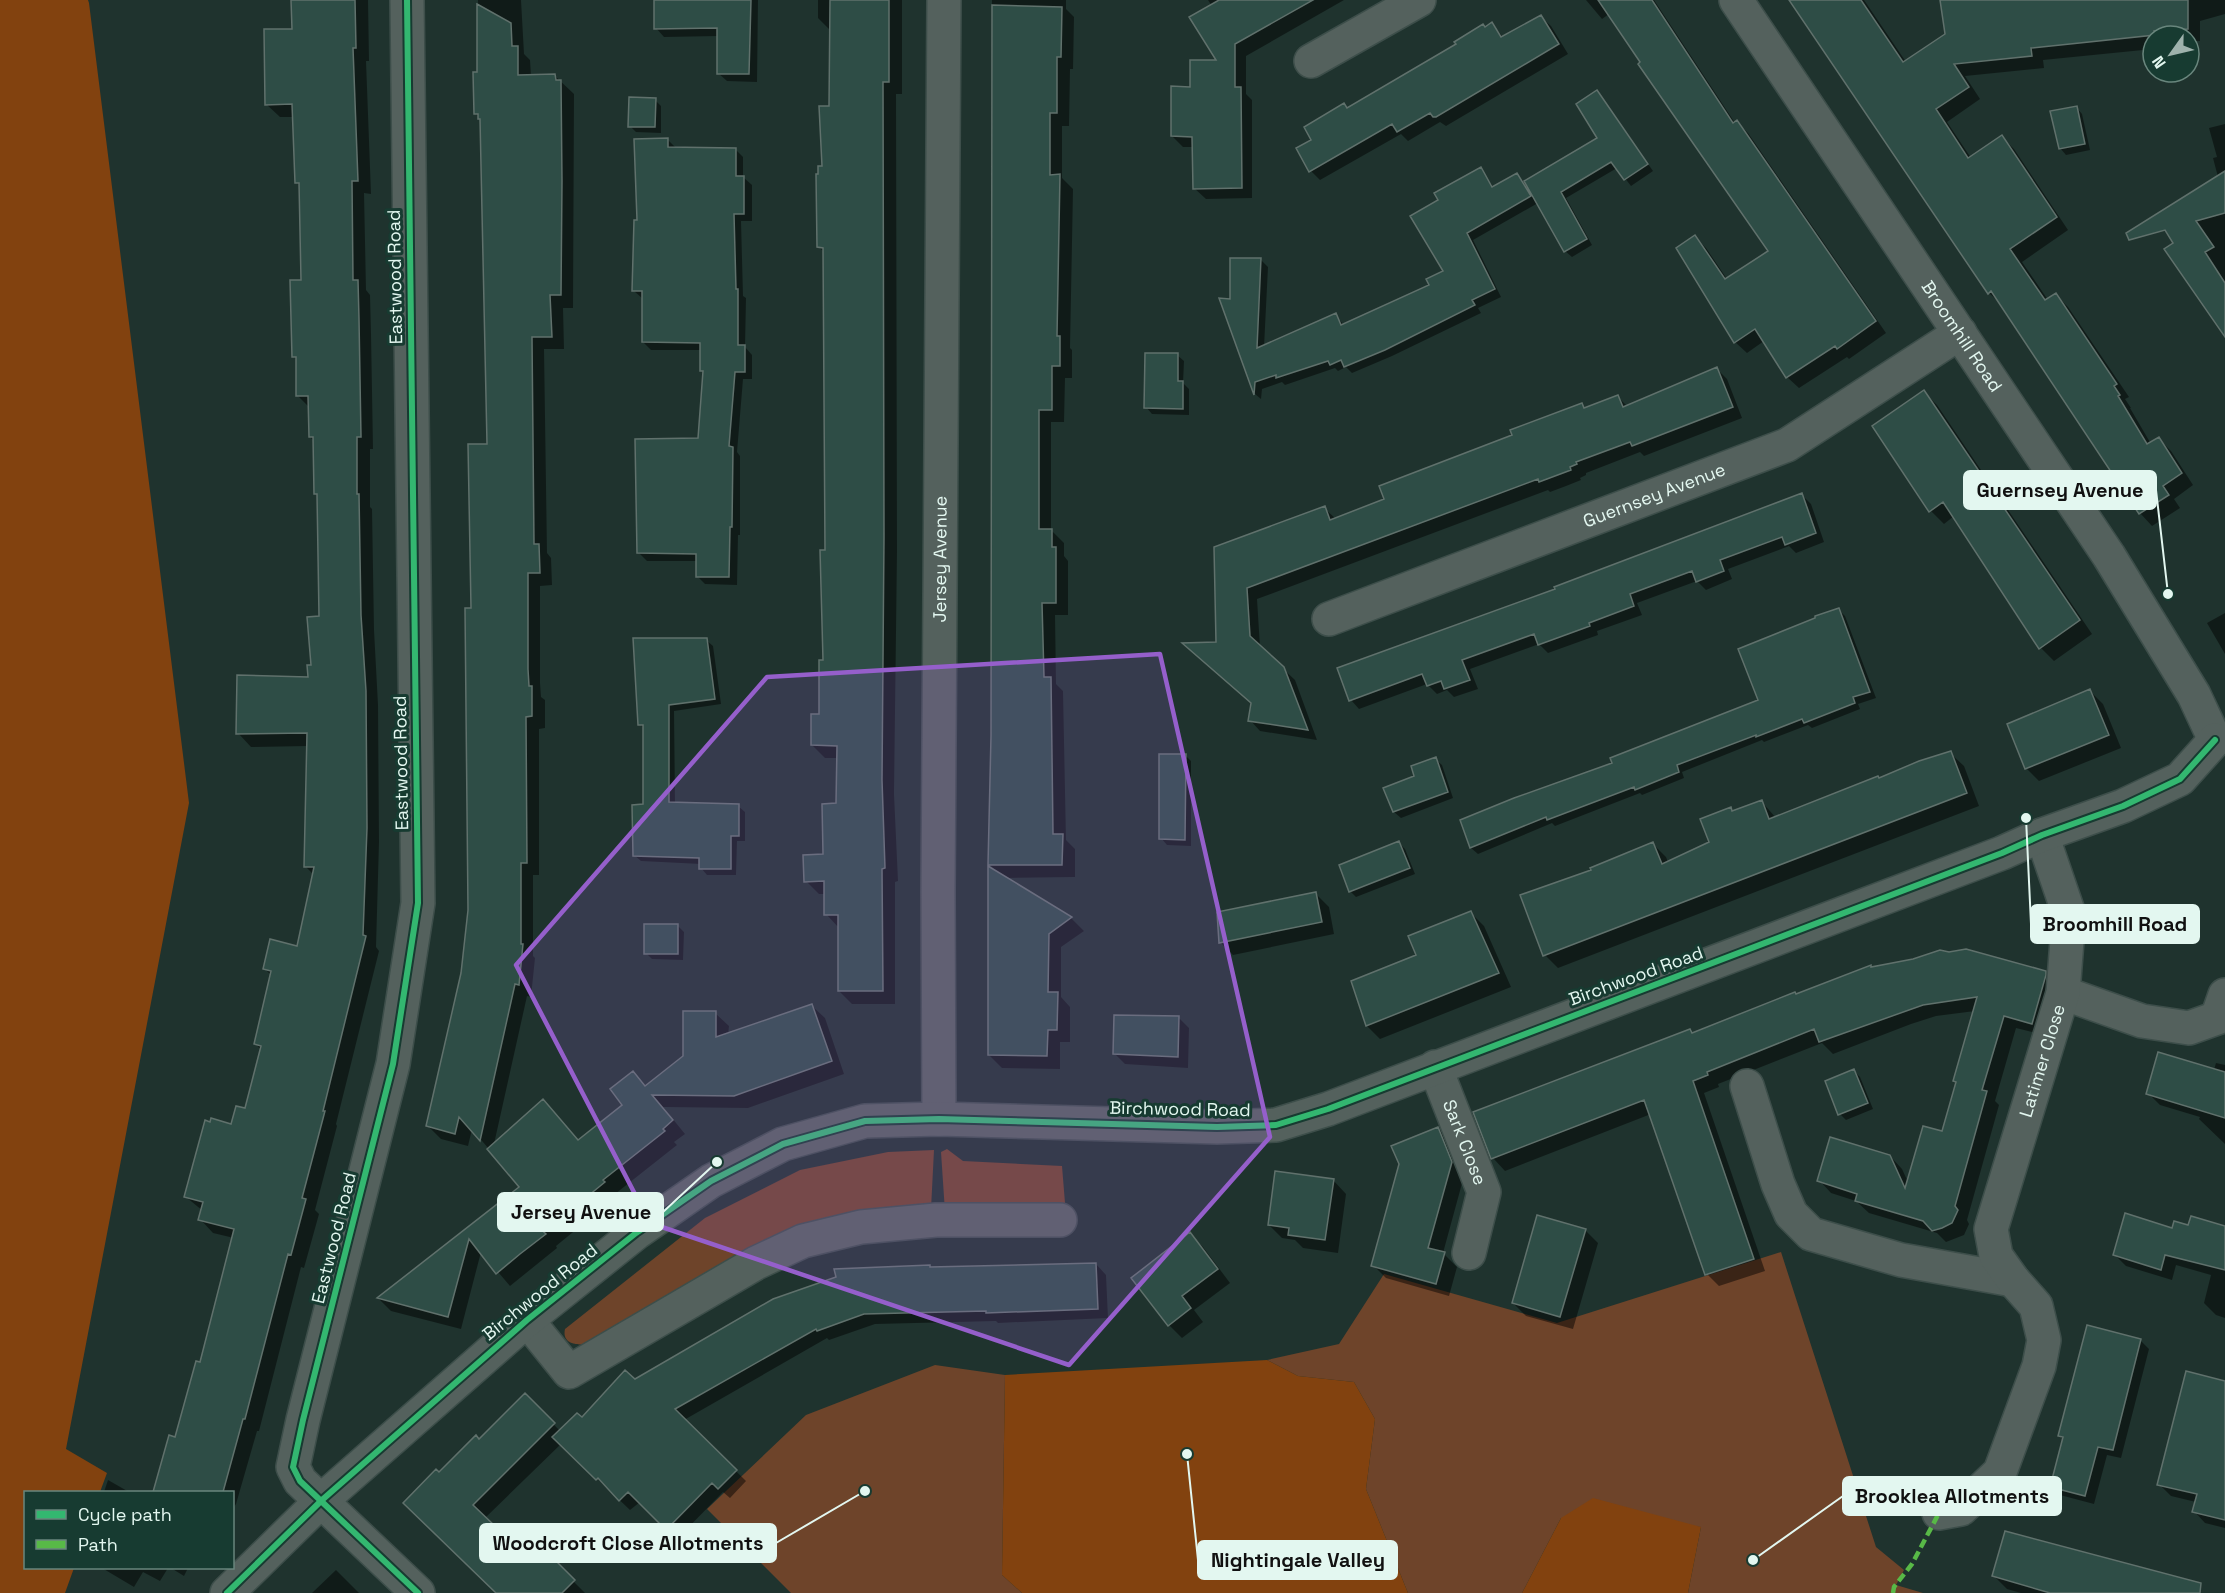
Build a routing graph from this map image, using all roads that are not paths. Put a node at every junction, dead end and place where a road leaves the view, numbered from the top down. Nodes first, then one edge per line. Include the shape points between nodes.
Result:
1 (407, 0) edge
2 (944, 0) edge
3 (1419, 0) edge
4 (1736, 0) edge
5 (1311, 61) dead end
6 (1960, 333) junction
7 (1329, 620) dead end
8 (2220, 739) edge
9 (2042, 835) junction
10 (2063, 993) junction
11 (2225, 995) edge
12 (1436, 1067) junction
13 (1747, 1086) dead end
14 (939, 1119) junction
15 (1060, 1220) dead end
16 (1469, 1253) dead end
17 (2013, 1280) junction
18 (527, 1320) junction
19 (322, 1500) junction
20 (1939, 1513) dead end
21 (227, 1593) edge
22 (418, 1593) edge

1 - 19 street, Eastwood Road via 418,903 393,1064 293,1467 300,1481
2 - 14 street, Jersey Avenue
3 - 5 street
4 - 6 street, Broomhill Road
6 - 7 street, Guernsey Avenue via 1787,445
6 - 8 street, Broomhill Road via 2109,556
8 - 9 street, Birchwood Road via 2180,779 2123,806
9 - 10 street, Latimer Close via 2069,915
9 - 12 street, Birchwood Road
10 - 11 street via 2142,1021 2189,1028 2217,1018
10 - 17 street, Latimer Close via 1990,1229 1996,1257
12 - 14 street, Birchwood Road via 1276,1125 1217,1127
12 - 16 street, Sark Close via 1484,1192
13 - 17 street via 1778,1184 1791,1214 1811,1234 1901,1260
14 - 18 street, Birchwood Road via 865,1121 783,1144 711,1181 636,1233
15 - 18 street, Birchwood Road via 936,1220 861,1227 803,1241 756,1263 569,1372
17 - 20 street, Latimer Close via 2036,1306 2044,1340 2039,1366 2000,1472 1961,1509
18 - 19 street, Birchwood Road
19 - 21 street, Birchwood Road
19 - 22 street

